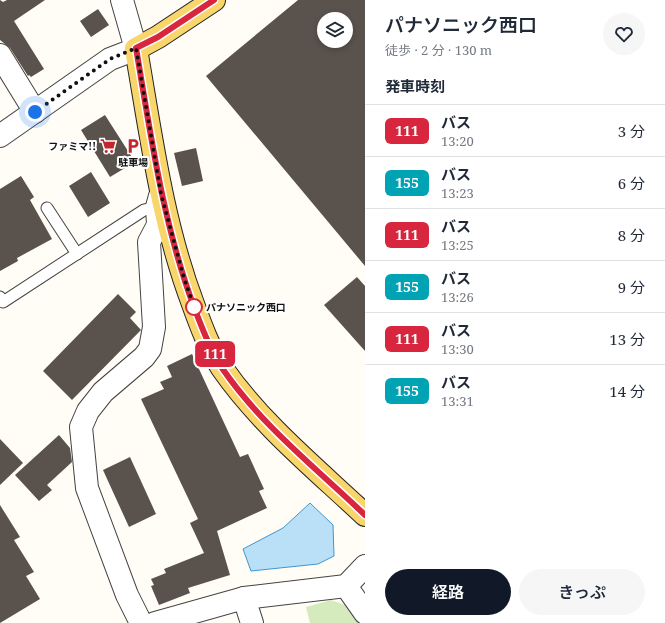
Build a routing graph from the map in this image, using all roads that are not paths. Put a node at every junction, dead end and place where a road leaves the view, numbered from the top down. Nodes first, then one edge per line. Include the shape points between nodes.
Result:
1 (122, 0) edge
2 (214, 0) edge
3 (136, 48) junction
4 (0, 55) edge
5 (35, 112) junction
6 (0, 136) edge
7 (159, 200) junction
8 (47, 208) dead end
9 (76, 254) junction
10 (0, 297) edge
11 (365, 515) edge
12 (365, 566) edge
13 (346, 586) junction
14 (244, 598) junction
15 (365, 613) edge
16 (141, 623) edge
17 (155, 623) edge
18 (252, 623) edge

1 - 3 street
2 - 3 main road via 158,37
3 - 5 street via 110,59
3 - 7 main road
4 - 5 street
5 - 6 street
7 - 9 lane
7 - 11 main road via 205,335 222,367 273,430
7 - 16 street via 158,225 149,242 154,327 150,349 103,392 88,411 81,427 87,488 127,595
8 - 9 lane
9 - 10 lane via 4,302
12 - 13 street
13 - 14 street
13 - 15 street
14 - 17 street
14 - 18 street

